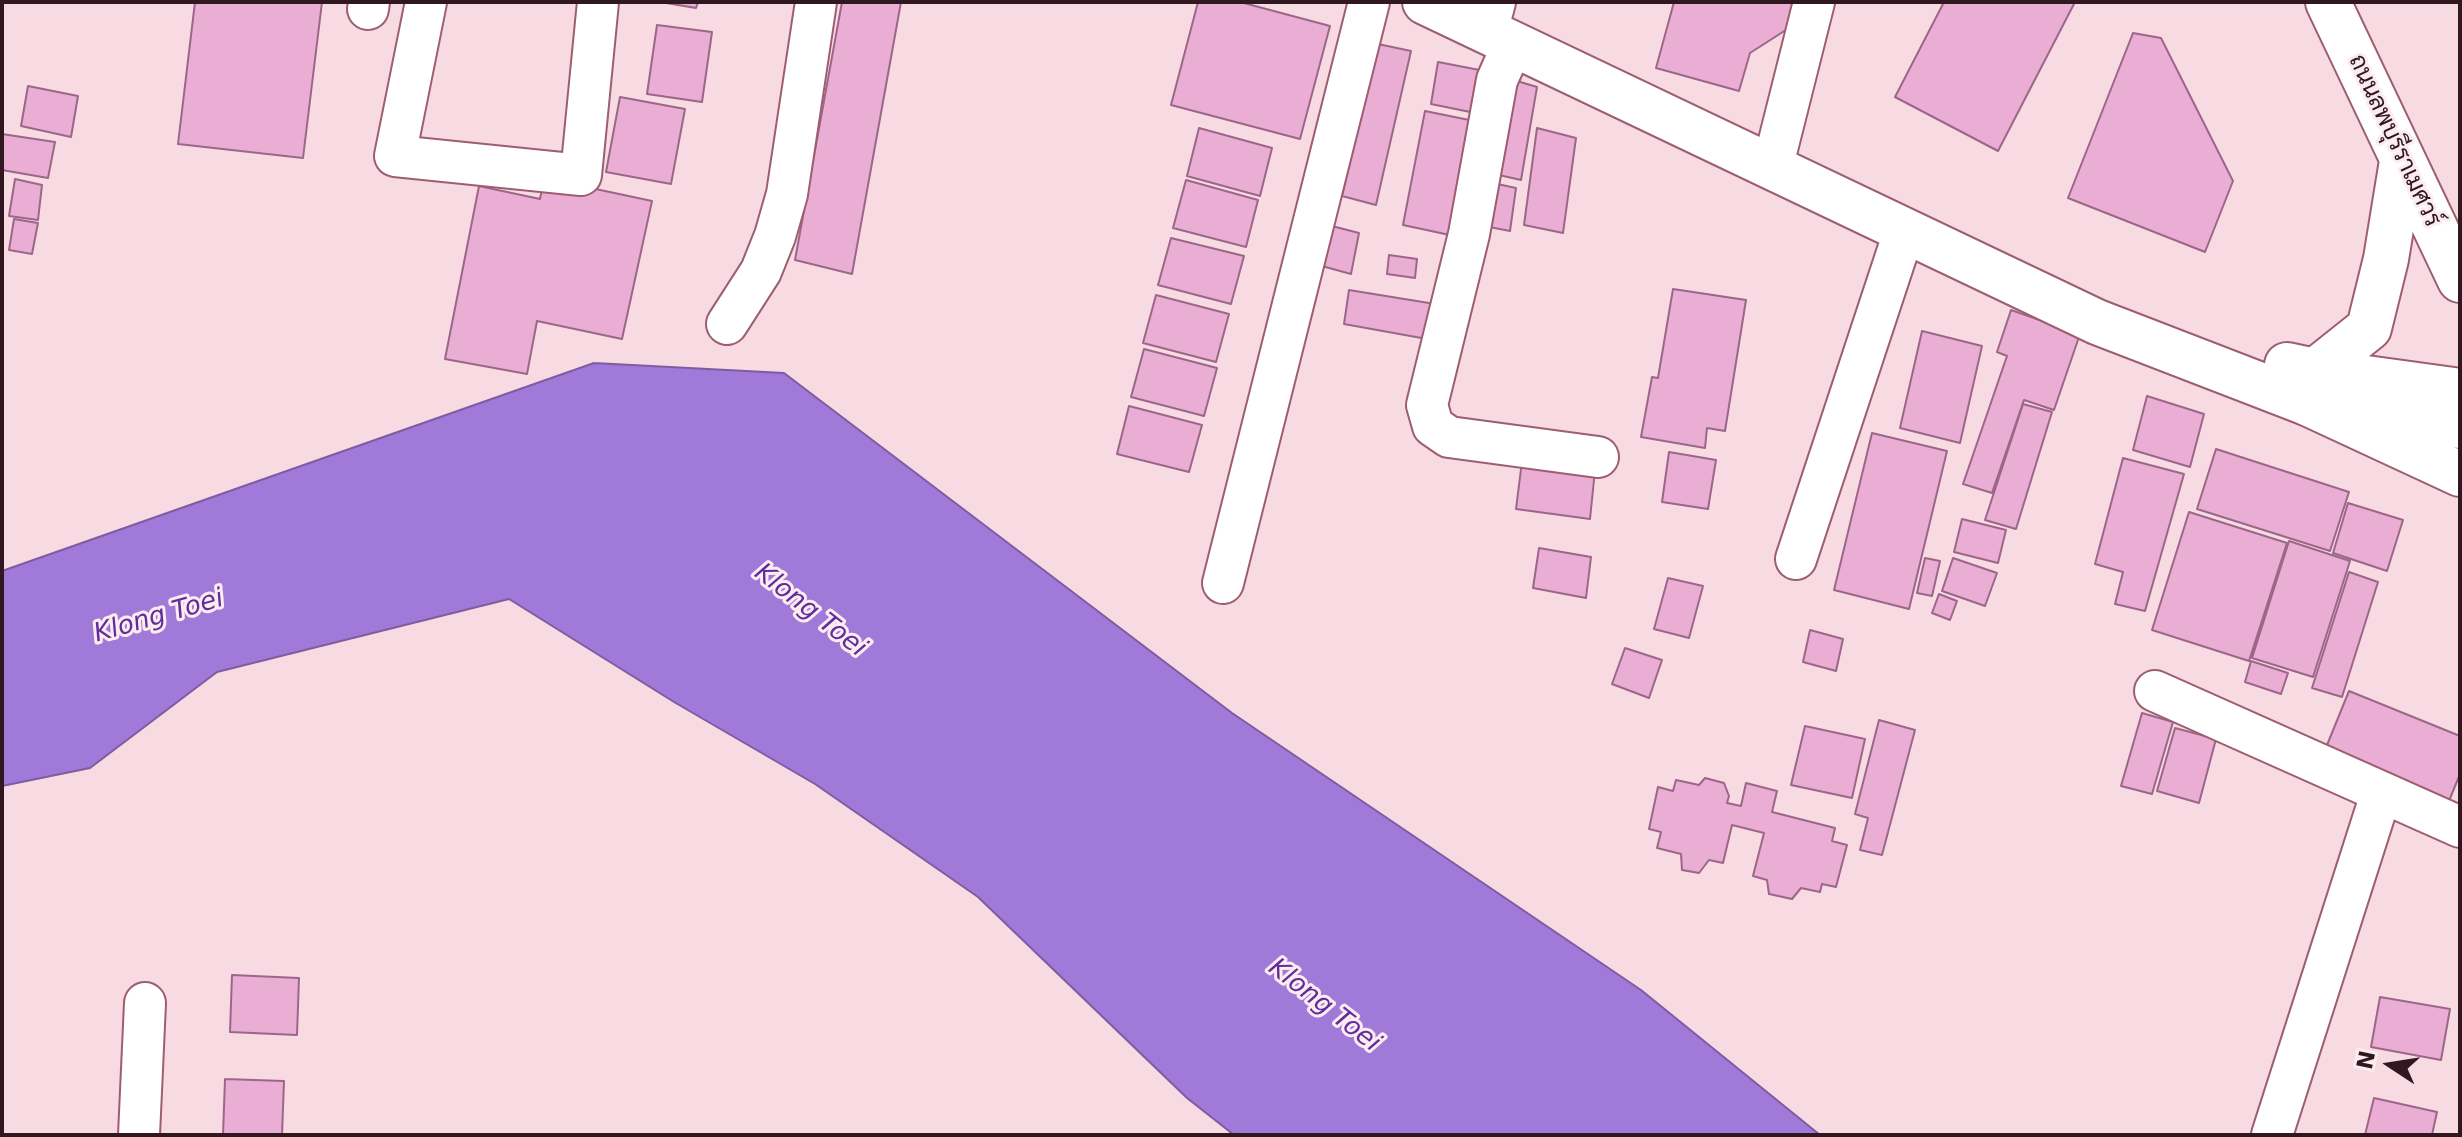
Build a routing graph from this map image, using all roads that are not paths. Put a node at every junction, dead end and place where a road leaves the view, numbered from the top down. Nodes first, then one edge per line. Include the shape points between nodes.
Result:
1 (426, 2) edge
2 (598, 2) edge
3 (816, 2) edge
4 (1369, 2) edge
5 (1425, 2) edge
6 (1814, 2) edge
7 (2328, 2) edge
8 (1498, 26) edge
9 (2402, 161) junction
10 (1772, 169) junction
11 (1904, 232) junction
12 (2460, 280) edge
13 (727, 324) dead end
14 (2311, 387) junction
15 (2460, 391) edge
16 (2460, 426) edge
17 (1598, 457) dead end
18 (2460, 474) edge
19 (1796, 559) dead end
20 (1223, 583) dead end
21 (2155, 691) dead end
22 (2381, 794) junction
23 (2460, 827) edge
24 (145, 1003) dead end
25 (139, 1135) edge
26 (2272, 1135) edge

1 - 2 street via 395,156 581,175
3 - 13 street via 787,194 761,271
4 - 20 street
5 - 8 street
6 - 10 street
7 - 9 street, ถนนลพบุรีราเมศวร์
8 - 10 street
8 - 17 street via 1497,80 1469,234 1427,405 1433,426 1449,437
9 - 12 street, ถนนลพบุรีราเมศวร์
9 - 14 street via 2369,328
10 - 11 street
11 - 14 street via 2097,322
11 - 19 street
14 - 15 street
14 - 16 street
14 - 18 street
21 - 22 street
22 - 23 street
22 - 26 street
24 - 25 street

